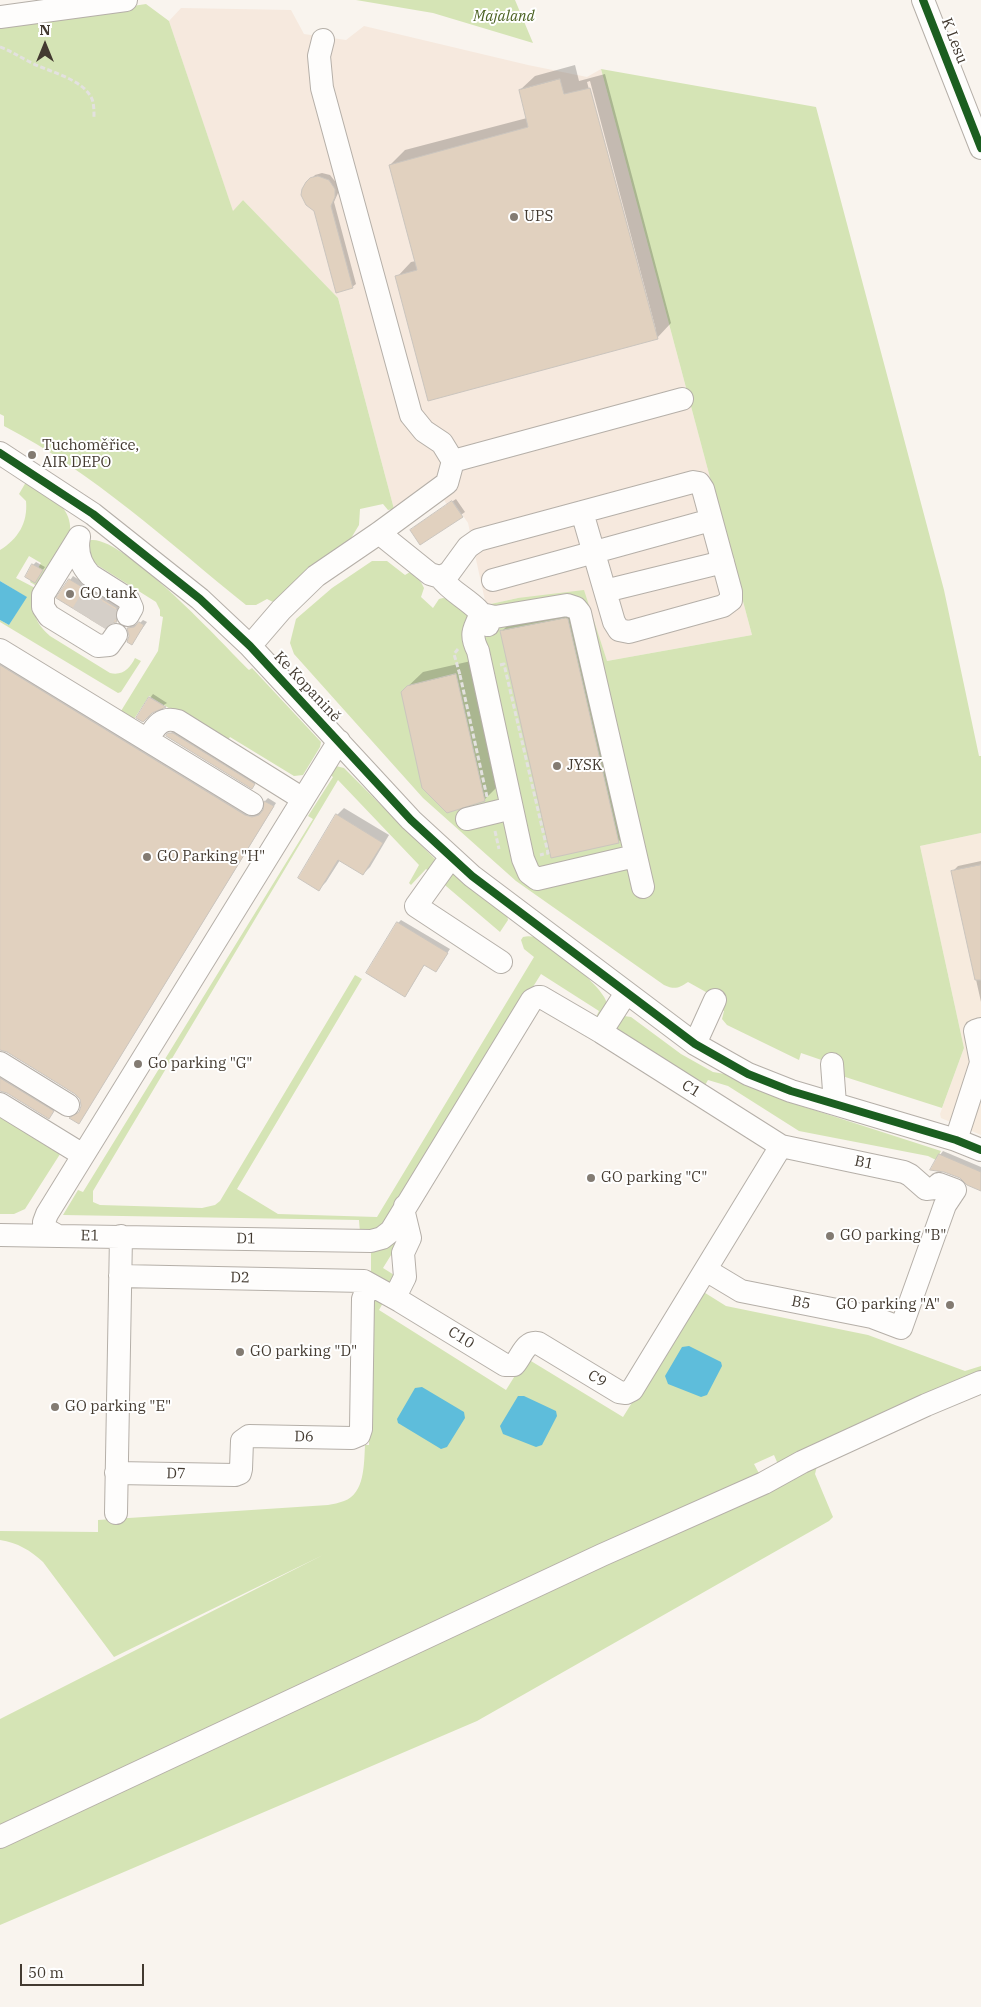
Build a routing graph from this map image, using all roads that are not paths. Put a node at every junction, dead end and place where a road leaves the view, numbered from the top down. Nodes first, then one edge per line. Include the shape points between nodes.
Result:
1 (126, 0) edge
2 (923, 0) edge
3 (0, 17) edge
4 (323, 40) dead end
5 (981, 148) edge
6 (682, 400) dead end
7 (0, 453) edge
8 (453, 461) junction
9 (582, 512) junction
10 (93, 514) junction
11 (711, 520) junction
12 (379, 533) junction
13 (79, 537) junction
14 (594, 552) junction
15 (723, 562) junction
16 (440, 577) junction
17 (493, 580) dead end
18 (605, 591) junction
19 (108, 596) dead end
20 (481, 614) junction
21 (88, 627) dead end
22 (250, 646) junction
23 (0, 650) edge
24 (147, 740) junction
25 (339, 741) junction
26 (303, 798) junction
27 (252, 804) dead end
28 (512, 808) junction
29 (467, 819) dead end
30 (635, 856) junction
31 (451, 857) junction
32 (643, 887) dead end
33 (501, 962) dead end
34 (626, 993) junction
35 (715, 1000) dead end
36 (981, 1029) edge
37 (601, 1032) junction
38 (695, 1044) junction
39 (0, 1063) edge
40 (981, 1063) edge
41 (832, 1064) dead end
42 (0, 1104) edge
43 (835, 1104) junction
44 (68, 1105) dead end
45 (956, 1140) junction
46 (781, 1146) junction
47 (981, 1150) edge
48 (83, 1155) junction
49 (405, 1206) junction
50 (54, 1234) junction
51 (0, 1235) edge
52 (121, 1236) junction
53 (706, 1270) junction
54 (120, 1276) junction
55 (369, 1284) junction
56 (400, 1301) junction
57 (901, 1328) joint
58 (538, 1342) joint
59 (981, 1382) edge
60 (116, 1474) junction
61 (235, 1475) joint
62 (116, 1513) dead end
63 (0, 1837) edge

1 - 3 street
2 - 5 street, K Lesu
4 - 8 street via 319,56 322,88 411,415 424,431 442,444
6 - 8 street
7 - 10 street, Ke Kopanině
8 - 12 street via 447,483
9 - 11 street via 693,482 700,483 703,489
9 - 14 street
9 - 16 street via 478,540 468,547 449,573
10 - 13 street
10 - 22 street, Ke Kopanině via 200,599
11 - 14 street
11 - 15 street
12 - 16 street via 430,574
12 - 22 street via 316,576
13 - 19 street via 78,554 86,570
13 - 21 street via 43,595 43,607 46,612
14 - 17 street
14 - 18 street
15 - 18 street
15 - 18 street via 731,592 731,600 724,606 629,632 619,630 614,622
16 - 20 street
20 - 28 street via 472,639 478,651
20 - 30 street via 495,617 567,605 580,613
22 - 25 street, Ke Kopanině
23 - 24 street
24 - 26 street via 157,724 166,719 178,721
24 - 27 street
25 - 26 street
25 - 31 street, Ke Kopanině via 411,820
26 - 48 street
28 - 29 street
28 - 30 street via 524,859 529,873 537,879
30 - 32 street
31 - 33 street via 416,906
31 - 34 street, Ke Kopanině
34 - 37 street
34 - 38 street, Ke Kopanině
35 - 38 street
36 - 40 street via 975,1031
37 - 46 street, C1
37 - 49 street, C1 via 545,997 534,998
38 - 43 street, Ke Kopanině via 748,1074
39 - 44 street
40 - 45 street
41 - 43 street
42 - 48 street
43 - 45 street, Ke Kopanině
45 - 47 street, Ke Kopanině
46 - 53 street, C9
46 - 57 street, B1 via 904,1172 926,1188 947,1187 945,1205
48 - 50 street via 45,1218 45,1227
49 - 52 street, D1 via 391,1231 370,1241
49 - 56 street via 410,1238 403,1253 405,1277 397,1293
50 - 51 street, E1
50 - 52 street, E1
52 - 54 street
53 - 57 street, B5 via 741,1291 872,1317
53 - 58 street, C9 via 632,1390 626,1393 619,1392
54 - 55 street, D2
54 - 60 street
55 - 56 street, C10
55 - 61 street, D6 via 363,1298 361,1430 358,1435 352,1438 249,1436 242,1441 241,1469
56 - 58 street, C10 via 505,1365 514,1365 528,1344
59 - 63 street via 802,1462
60 - 61 street, D7
60 - 62 street

